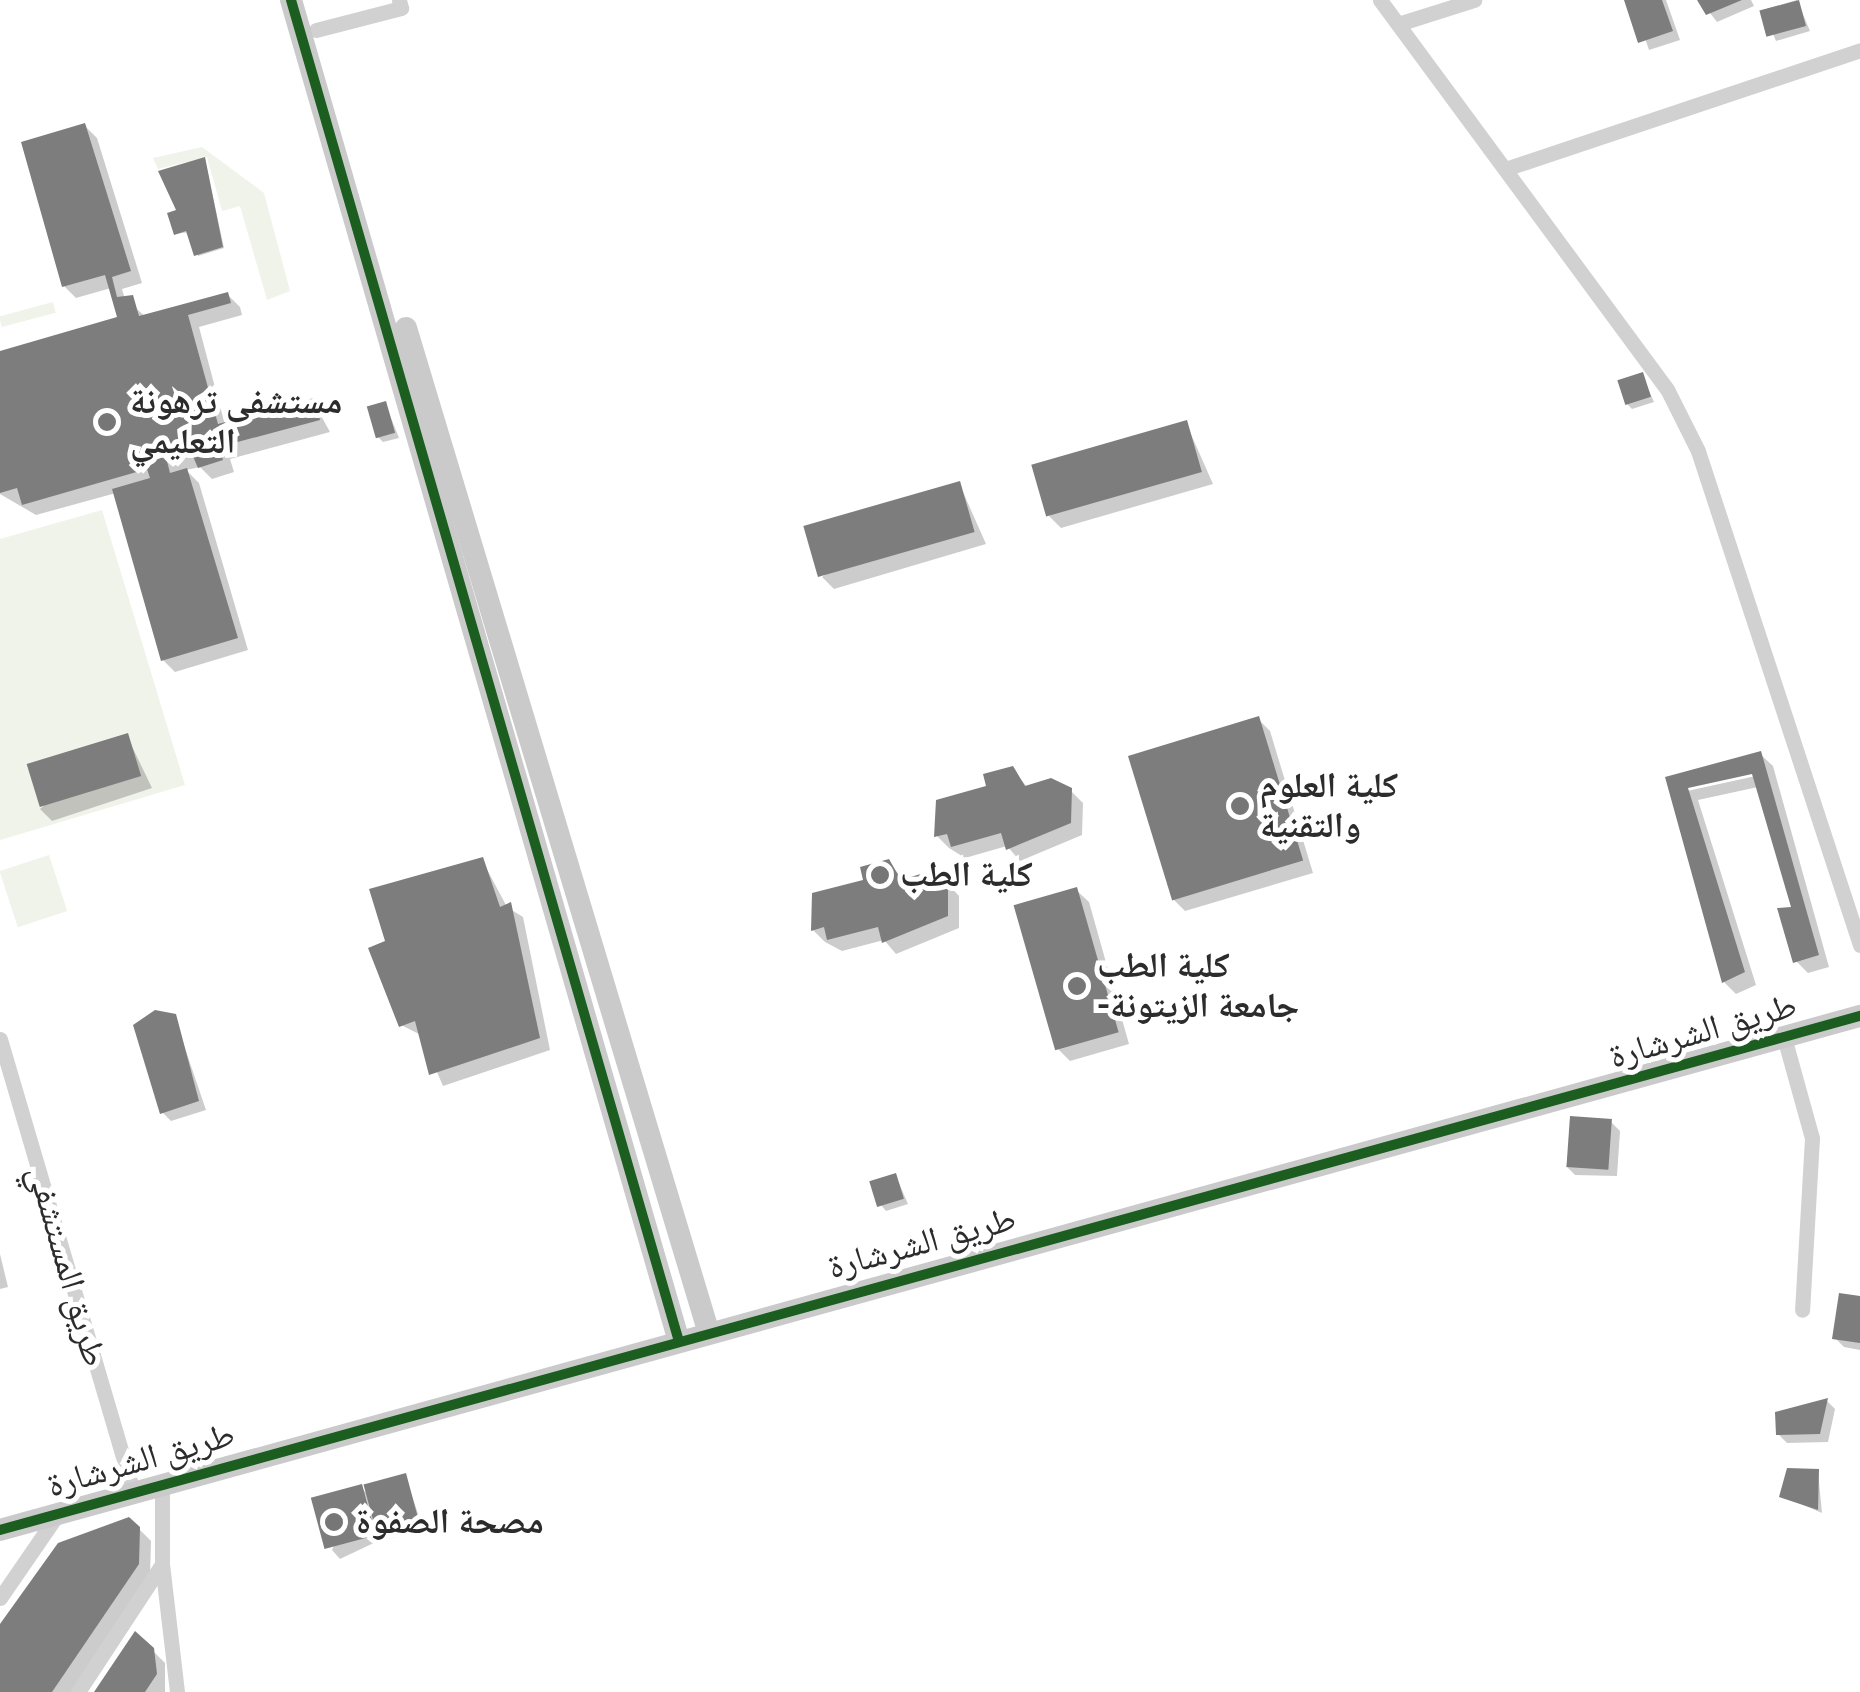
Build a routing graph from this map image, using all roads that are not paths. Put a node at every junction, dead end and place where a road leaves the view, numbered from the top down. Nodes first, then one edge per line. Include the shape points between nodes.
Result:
1 (291, 0) edge
2 (308, 0) edge
3 (399, 0) edge
4 (1380, 0) edge
5 (1474, 0) edge
6 (1398, 24) junction
7 (316, 30) junction
8 (1860, 50) edge
9 (1508, 168) junction
10 (1860, 945) edge
11 (1860, 1016) edge
12 (1784, 1037) junction
13 (0, 1039) edge
14 (1802, 1310) dead end
15 (708, 1330) junction
16 (678, 1338) junction
17 (162, 1485) junction
18 (133, 1492) junction
19 (59, 1512) junction
20 (0, 1530) edge
21 (162, 1564) junction
22 (0, 1598) edge
23 (78, 1692) edge
24 (177, 1692) edge

1 - 16 street
2 - 7 street
3 - 7 street via 401,8
4 - 6 street
5 - 6 street
6 - 9 street
7 - 15 street
8 - 9 street
9 - 10 street via 1667,389 1698,451
11 - 12 street, طريق الشرشارة
12 - 14 street via 1812,1138
12 - 15 street, طريق الشرشارة
13 - 18 street, طريق المستشفي
15 - 16 street, طريق الشرشارة
16 - 17 street, طريق الشرشارة
17 - 18 street, طريق الشرشارة
17 - 21 street
18 - 19 street, طريق الشرشارة
19 - 20 street, طريق الشرشارة
19 - 22 street
21 - 23 street
21 - 24 street

